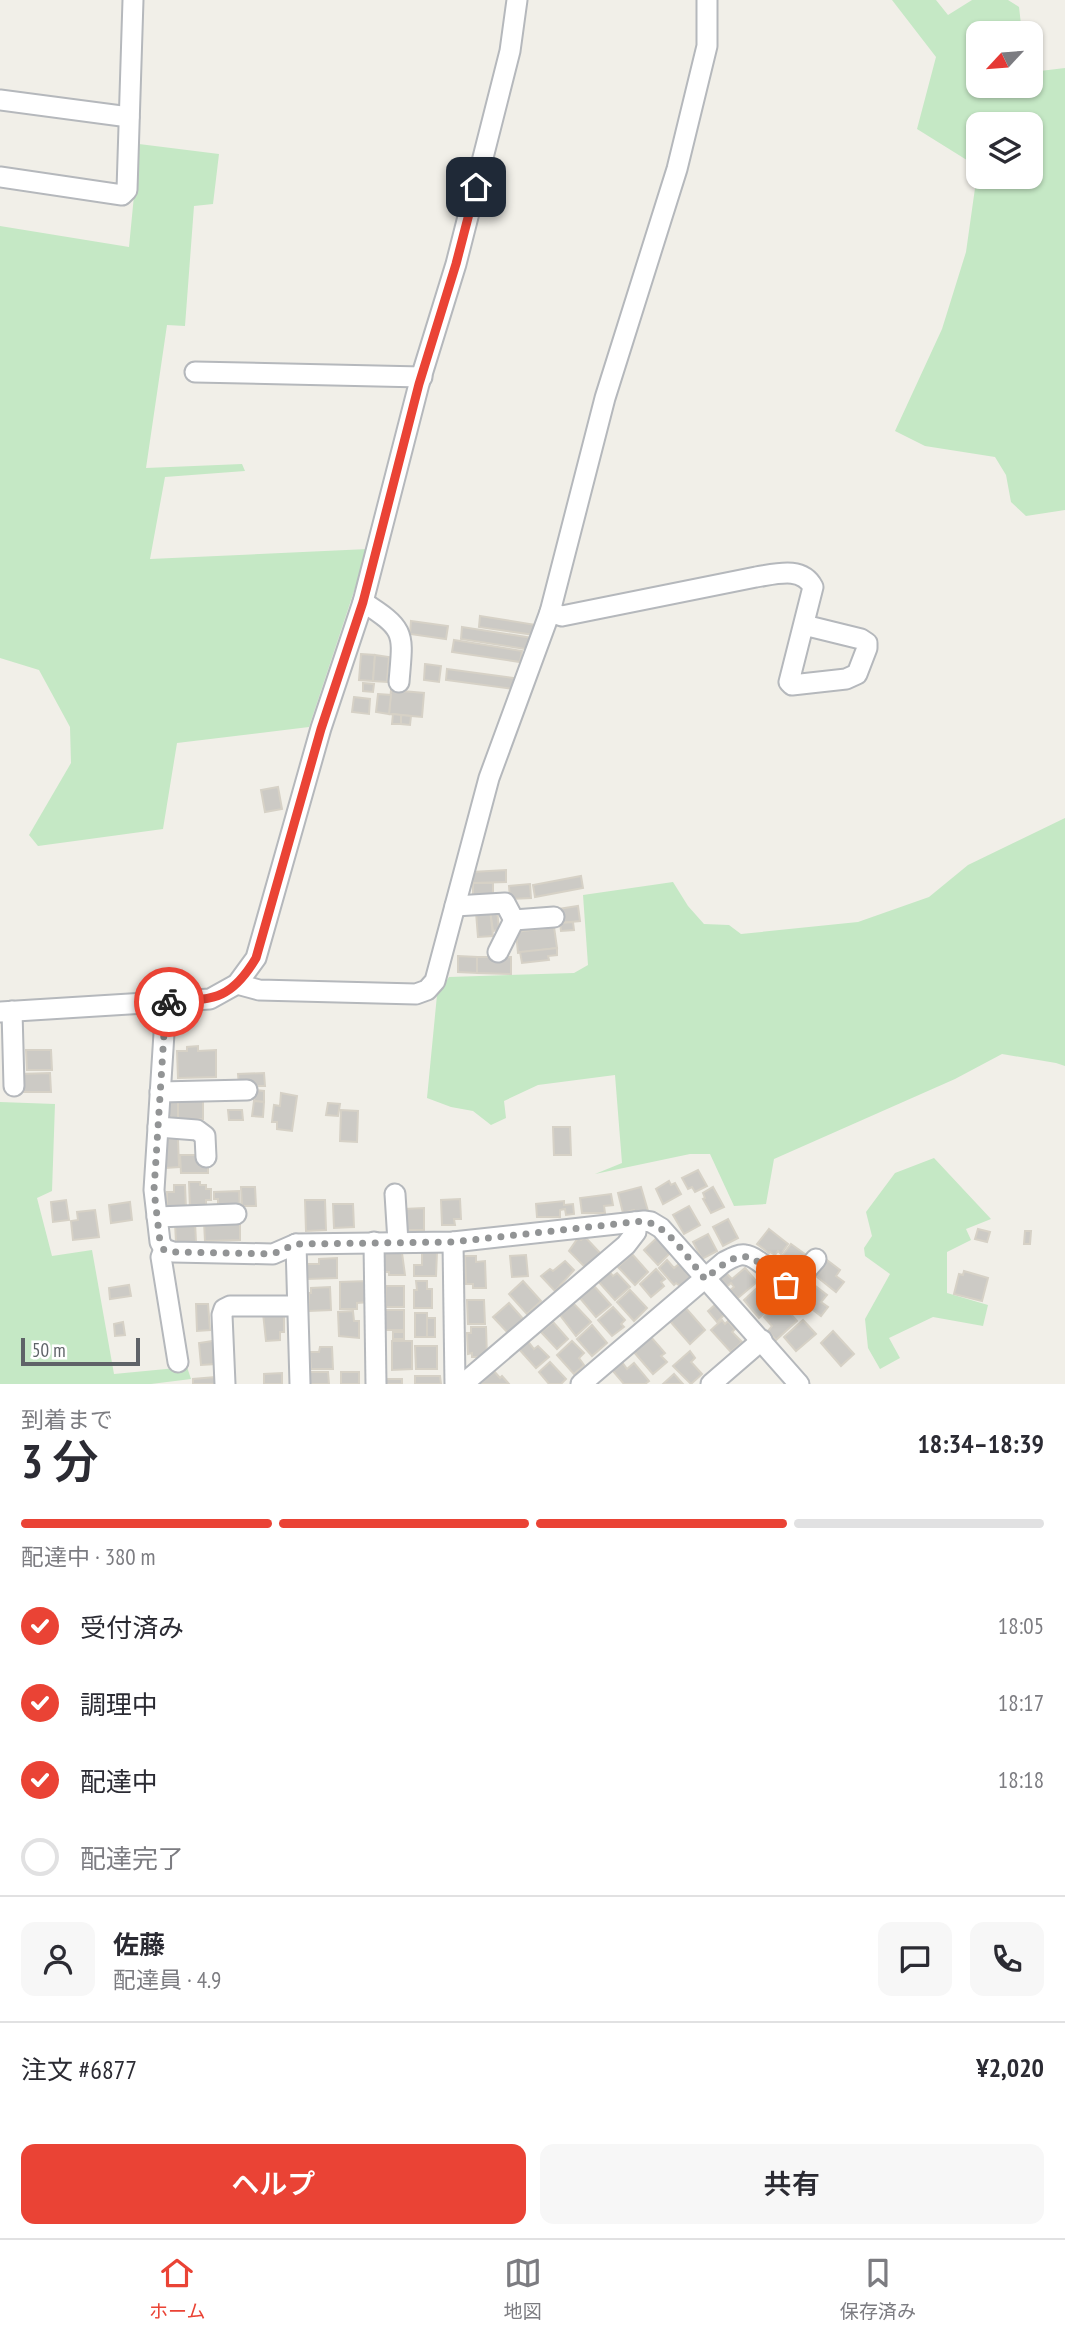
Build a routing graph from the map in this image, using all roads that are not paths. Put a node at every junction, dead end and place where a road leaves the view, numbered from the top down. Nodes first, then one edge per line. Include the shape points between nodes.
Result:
1 (133, 0) edge
2 (517, 0) edge
3 (707, 0) edge
4 (0, 100) edge
5 (129, 117) junction
6 (0, 177) edge
7 (195, 372) dead end
8 (422, 377) junction
9 (363, 602) junction
10 (550, 612) junction
11 (804, 625) dead end
12 (399, 682) dead end
13 (455, 906) junction
14 (554, 917) dead end
15 (514, 920) junction
16 (498, 952) dead end
17 (237, 984) junction
18 (166, 1002) junction
19 (6, 1012) edge
20 (14, 1086) dead end
21 (247, 1090) dead end
22 (160, 1092) junction
23 (158, 1128) junction
24 (206, 1157) dead end
25 (395, 1194) dead end
26 (236, 1214) dead end
27 (157, 1217) junction
28 (635, 1222) junction
29 (374, 1242) junction
30 (398, 1242) junction
31 (453, 1242) junction
32 (296, 1244) junction
33 (164, 1250) junction
34 (816, 1259) dead end
35 (705, 1279) junction
36 (297, 1306) junction
37 (762, 1340) junction
38 (178, 1362) dead end
39 (225, 1384) edge
40 (300, 1384) edge
41 (376, 1384) edge
42 (455, 1384) edge
43 (463, 1384) edge
44 (581, 1384) edge
45 (711, 1384) edge
46 (799, 1384) edge

1 - 5 street
2 - 8 street via 496,110
3 - 10 street via 707,46 677,169 605,398
4 - 5 street
5 - 6 street via 127,190 122,195
7 - 8 street
8 - 9 street
9 - 12 street via 403,638
9 - 17 street via 321,729 256,958
10 - 11 street via 562,615 784,573 799,574 813,587
10 - 13 street via 489,778
13 - 15 street via 505,903
13 - 17 street via 435,981 416,994 259,990
14 - 15 street
15 - 16 street
17 - 18 street via 210,999
18 - 19 street
18 - 22 street
19 - 20 street
21 - 22 street
22 - 23 street
23 - 24 street via 197,1130 205,1136
23 - 27 street
25 - 30 street
26 - 27 street
27 - 33 street
28 - 31 street
28 - 35 street via 651,1222 661,1228
28 - 43 street via 636,1231 626,1245
29 - 30 street
29 - 32 street
29 - 41 street
30 - 31 street
31 - 42 street
32 - 33 street via 273,1254
32 - 36 street
33 - 38 street via 161,1256
34 - 35 street via 792,1287 745,1255 724,1262
35 - 37 street
35 - 44 street
36 - 39 street via 224,1309
36 - 40 street
37 - 45 street
37 - 46 street

